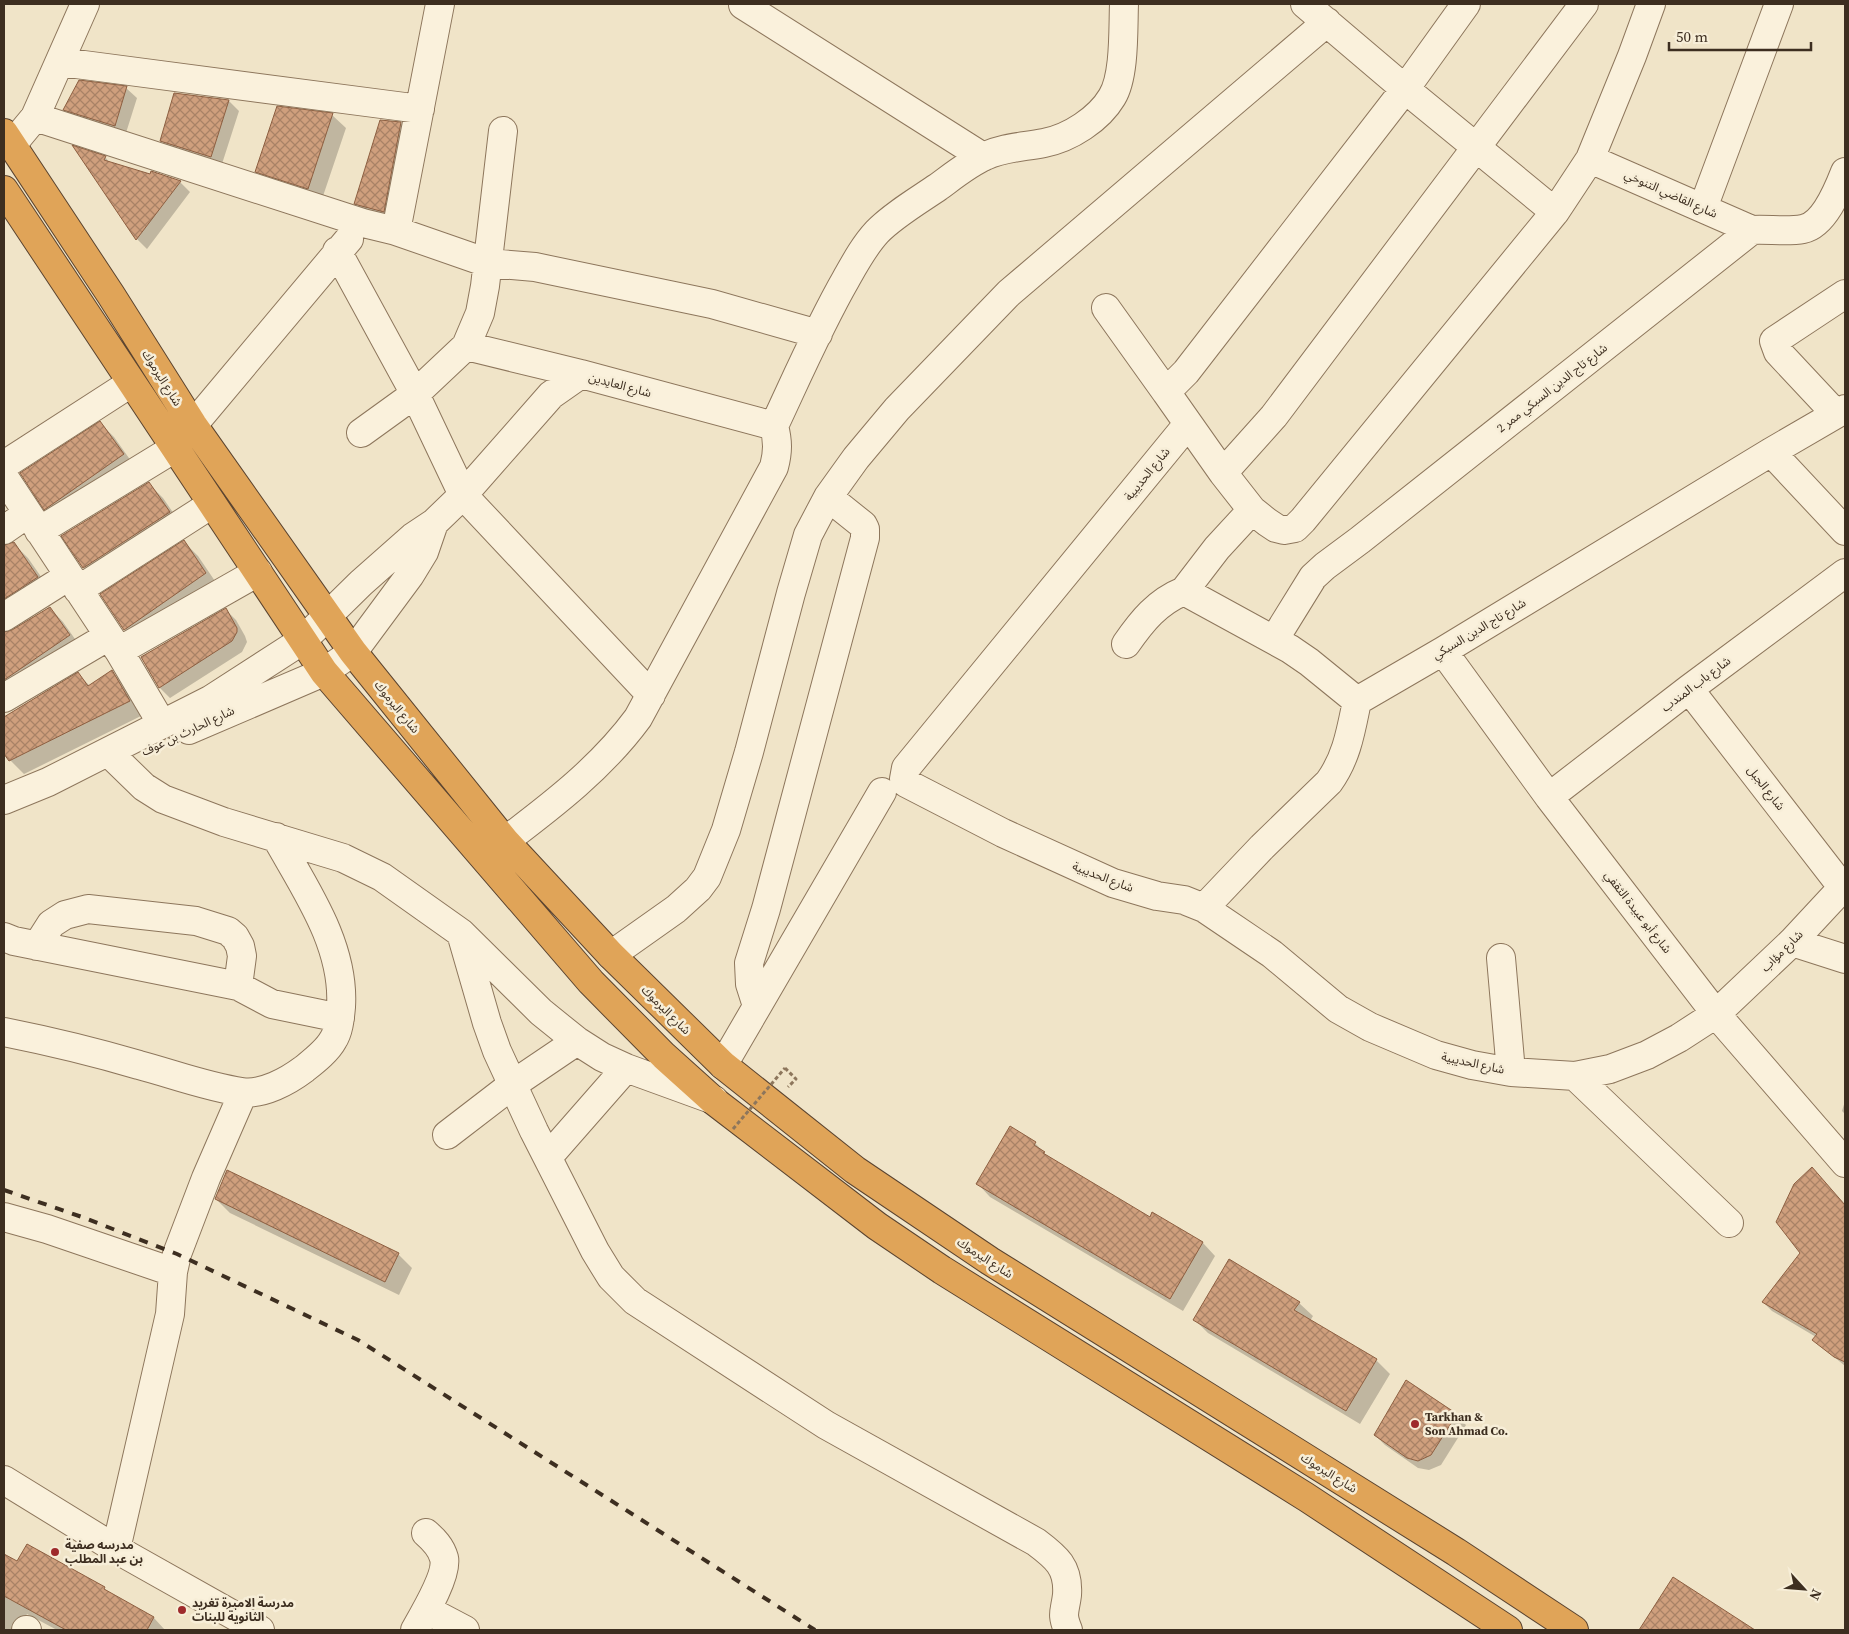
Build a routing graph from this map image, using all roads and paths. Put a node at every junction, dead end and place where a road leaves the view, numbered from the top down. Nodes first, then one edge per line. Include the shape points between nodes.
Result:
1 (84, 4) edge
2 (440, 4) edge
3 (1124, 4) edge
4 (1305, 4) edge
5 (1466, 4) edge
6 (1584, 4) edge
7 (1651, 4) edge
8 (1779, 4) edge
9 (743, 5) edge
10 (1327, 22) junction
11 (61, 62) junction
12 (1405, 89) junction
13 (420, 109) junction
14 (35, 117) junction
15 (503, 132) dead end
16 (8, 139) edge
17 (1476, 148) junction
18 (983, 157) junction
19 (1590, 159) junction
20 (1845, 172) edge
21 (6, 200) edge
22 (1703, 208) junction
23 (1555, 212) junction
24 (363, 222) junction
25 (1752, 230) junction
26 (396, 231) junction
27 (337, 251) junction
28 (488, 263) junction
29 (1845, 294) edge
30 (1106, 308) dead end
31 (818, 334) junction
32 (466, 346) junction
33 (580, 374) junction
34 (131, 383) junction
35 (1166, 392) junction
36 (415, 394) junction
37 (1840, 411) edge
38 (1188, 424) junction
39 (193, 425) junction
40 (774, 426) junction
41 (361, 433) dead end
42 (175, 448) junction
43 (1771, 452) junction
44 (4, 465) edge
45 (1223, 473) junction
46 (4, 478) edge
47 (463, 495) junction
48 (828, 497) junction
49 (212, 504) junction
50 (1252, 510) junction
51 (33, 522) junction
52 (434, 523) junction
53 (4, 530) edge
54 (1845, 531) edge
55 (258, 572) junction
56 (1845, 573) edge
57 (74, 583) junction
58 (1184, 591) junction
59 (334, 609) junction
60 (4, 617) edge
61 (302, 640) junction
62 (1274, 640) junction
63 (114, 643) junction
64 (1126, 644) dead end
65 (359, 645) junction
66 (1443, 651) junction
67 (324, 672) junction
68 (1689, 689) junction
69 (651, 695) junction
70 (4, 698) edge
71 (1357, 701) junction
72 (162, 724) junction
73 (114, 757) junction
74 (882, 792) dead end
75 (1549, 797) junction
76 (4, 800) edge
77 (4, 815) edge
78 (276, 837) junction
79 (505, 841) junction
80 (1844, 886) edge
81 (1204, 908) junction
82 (462, 933) junction
83 (4, 938) edge
84 (1792, 942) junction
85 (37, 946) junction
86 (611, 954) junction
87 (1502, 958) dead end
88 (1845, 959) edge
89 (238, 986) junction
90 (757, 1006) junction
91 (1716, 1014) junction
92 (340, 1018) junction
93 (4, 1032) edge
94 (690, 1033) junction
95 (577, 1041) junction
96 (664, 1056) junction
97 (723, 1066) junction
98 (626, 1068) junction
99 (1511, 1072) junction
100 (1576, 1076) junction
101 (796, 1079) dead end
102 (512, 1085) junction
103 (243, 1093) junction
104 (714, 1101) junction
105 (1808, 1119) junction
106 (733, 1129) dead end
107 (1845, 1130) edge
108 (447, 1135) dead end
109 (548, 1157) junction
110 (1845, 1163) edge
111 (4, 1217) edge
112 (1729, 1223) dead end
113 (173, 1272) junction
114 (4, 1480) edge
115 (426, 1533) dead end
116 (116, 1549) junction
117 (1530, 1602) junction
118 (421, 1620) edge
119 (260, 1630) edge
120 (465, 1630) edge
121 (1068, 1630) edge
122 (1509, 1630) edge
123 (1574, 1630) edge

1 - 11 street
2 - 13 street
3 - 18 street via 1121,62 1113,96 1104,108 1070,134
4 - 10 street
5 - 12 street
6 - 17 street
7 - 19 street
8 - 22 street
9 - 18 street
10 - 12 street
10 - 48 street via 1010,293 897,409
11 - 13 street
11 - 14 street
12 - 17 street
12 - 35 street via 1186,372
13 - 26 street
14 - 16 street
14 - 24 street
15 - 28 street
16 - 39 highway, شارع اليرموك
17 - 23 street
17 - 45 street via 1274,416
18 - 31 street via 878,231 856,261
19 - 22 street, شارع القاضي التنوخي
19 - 23 street
20 - 25 street via 1834,199 1810,227 1801,230
21 - 34 highway
22 - 25 street, شارع القاضي التنوخي
23 - 50 street via 1295,528 1276,528
24 - 26 street
24 - 27 street
25 - 62 street, شارع تاج الدين السبكي ممر 2 via 1325,566 1313,577
26 - 28 street
27 - 36 street
27 - 39 street
28 - 31 street via 535,266 702,302
28 - 32 street via 480,313
29 - 37 street via 1774,341 1778,352
30 - 35 street
31 - 40 street
32 - 33 street
32 - 36 street
33 - 40 street, شارع العايدين
33 - 47 street, شارع العايدين via 551,395
34 - 42 highway
34 - 44 street
35 - 38 street
36 - 41 street
36 - 47 street
37 - 43 street, شارع تاج الدين السبكي
38 - 45 street
38 - 81 street, شارع الحديبية via 906,768 904,779 916,789 1003,833 1113,883
39 - 59 highway, شارع اليرموك
40 - 69 street via 778,453 774,467
42 - 49 highway
42 - 51 street
43 - 54 street
43 - 66 street, شارع تاج الدين السبكي
45 - 50 street
46 - 51 street
47 - 52 street, شارع العايدين
47 - 69 street
48 - 86 street via 808,535 747,761 713,864 698,889 654,925
48 - 90 street via 863,525 865,538 749,963 750,984
49 - 55 highway
49 - 57 street
50 - 58 street
51 - 53 street
51 - 57 street
52 - 59 street, شارع العايدين
52 - 65 street, شارع العايدين via 415,567
55 - 61 highway
55 - 63 street
56 - 68 street, شارع باب المندب
57 - 60 street
57 - 63 street
58 - 62 street
58 - 64 street via 1154,609
59 - 61 street, شارع الحارث بن عوف
59 - 65 highway, شارع اليرموك
61 - 67 highway
61 - 72 street, شارع الحارث بن عوف via 210,700
62 - 71 street via 1309,662
63 - 70 street
63 - 72 street
65 - 67 street, شارع الحارث بن عوف
65 - 79 highway, شارع اليرموك
66 - 71 street, شارع تاج الدين السبكي
66 - 75 street, شارع أبو عبيدة الثقفي
67 - 73 street, شارع الحارث بن عوف
67 - 96 highway via 591,982
68 - 75 street, شارع باب المندب
68 - 80 street, شارع الجبل
69 - 79 street via 622,741 602,762
71 - 81 street via 1349,742 1338,770
72 - 73 street, شارع الحارث بن عوف
73 - 76 street, شارع الحارث بن عوف
73 - 77 street, شارع الحارث بن عوف via 64,791
73 - 78 street via 144,787 163,799
74 - 90 street
75 - 91 street, شارع أبو عبيدة الثقفي
78 - 82 street via 342,858 382,876
78 - 92 street via 327,932 342,992
79 - 86 highway, شارع اليرموك
80 - 84 street, شارع مؤاب
81 - 99 street, شارع الحديبية via 1272,954 1338,1009 1370,1027 1436,1055
82 - 95 street via 541,1012
82 - 102 street via 487,1023
83 - 85 street
84 - 88 street
84 - 91 street, شارع مؤاب
85 - 89 street
85 - 89 street via 51,924 88,909 196,921 228,931 235,937 242,956
86 - 94 highway, شارع اليرموك
87 - 99 street
89 - 92 street via 272,1004
90 - 97 street
91 - 100 street, شارع الحديبية via 1647,1055 1610,1069
91 - 105 street, شارع أبو عبيدة الثقفي
92 - 103 street via 334,1040 316,1060 291,1078 263,1090
93 - 103 street via 107,1055
94 - 96 highway
94 - 97 highway, شارع اليرموك
95 - 98 street
95 - 102 street
96 - 104 highway
97 - 117 highway, شارع اليرموك via 855,1170 928,1221 1456,1552
98 - 104 street
98 - 109 street
99 - 100 street, شارع الحديبية
100 - 112 street
101 - 106 path, bridge via 785,1068
102 - 108 street
102 - 109 street
103 - 113 street via 190,1219
104 - 122 highway via 841,1199 942,1270 1306,1497
105 - 107 street
105 - 110 street, شارع أبو عبيدة الثقفي
109 - 121 street via 611,1277 635,1301 826,1425 1036,1542 1058,1559 1065,1575 1067,1594 1063,1614
111 - 113 street
113 - 116 street via 170,1314
114 - 116 street
115 - 118 street via 438,1545 445,1560 440,1583
116 - 119 street
117 - 122 highway
117 - 123 highway, شارع اليرموك
118 - 120 street

